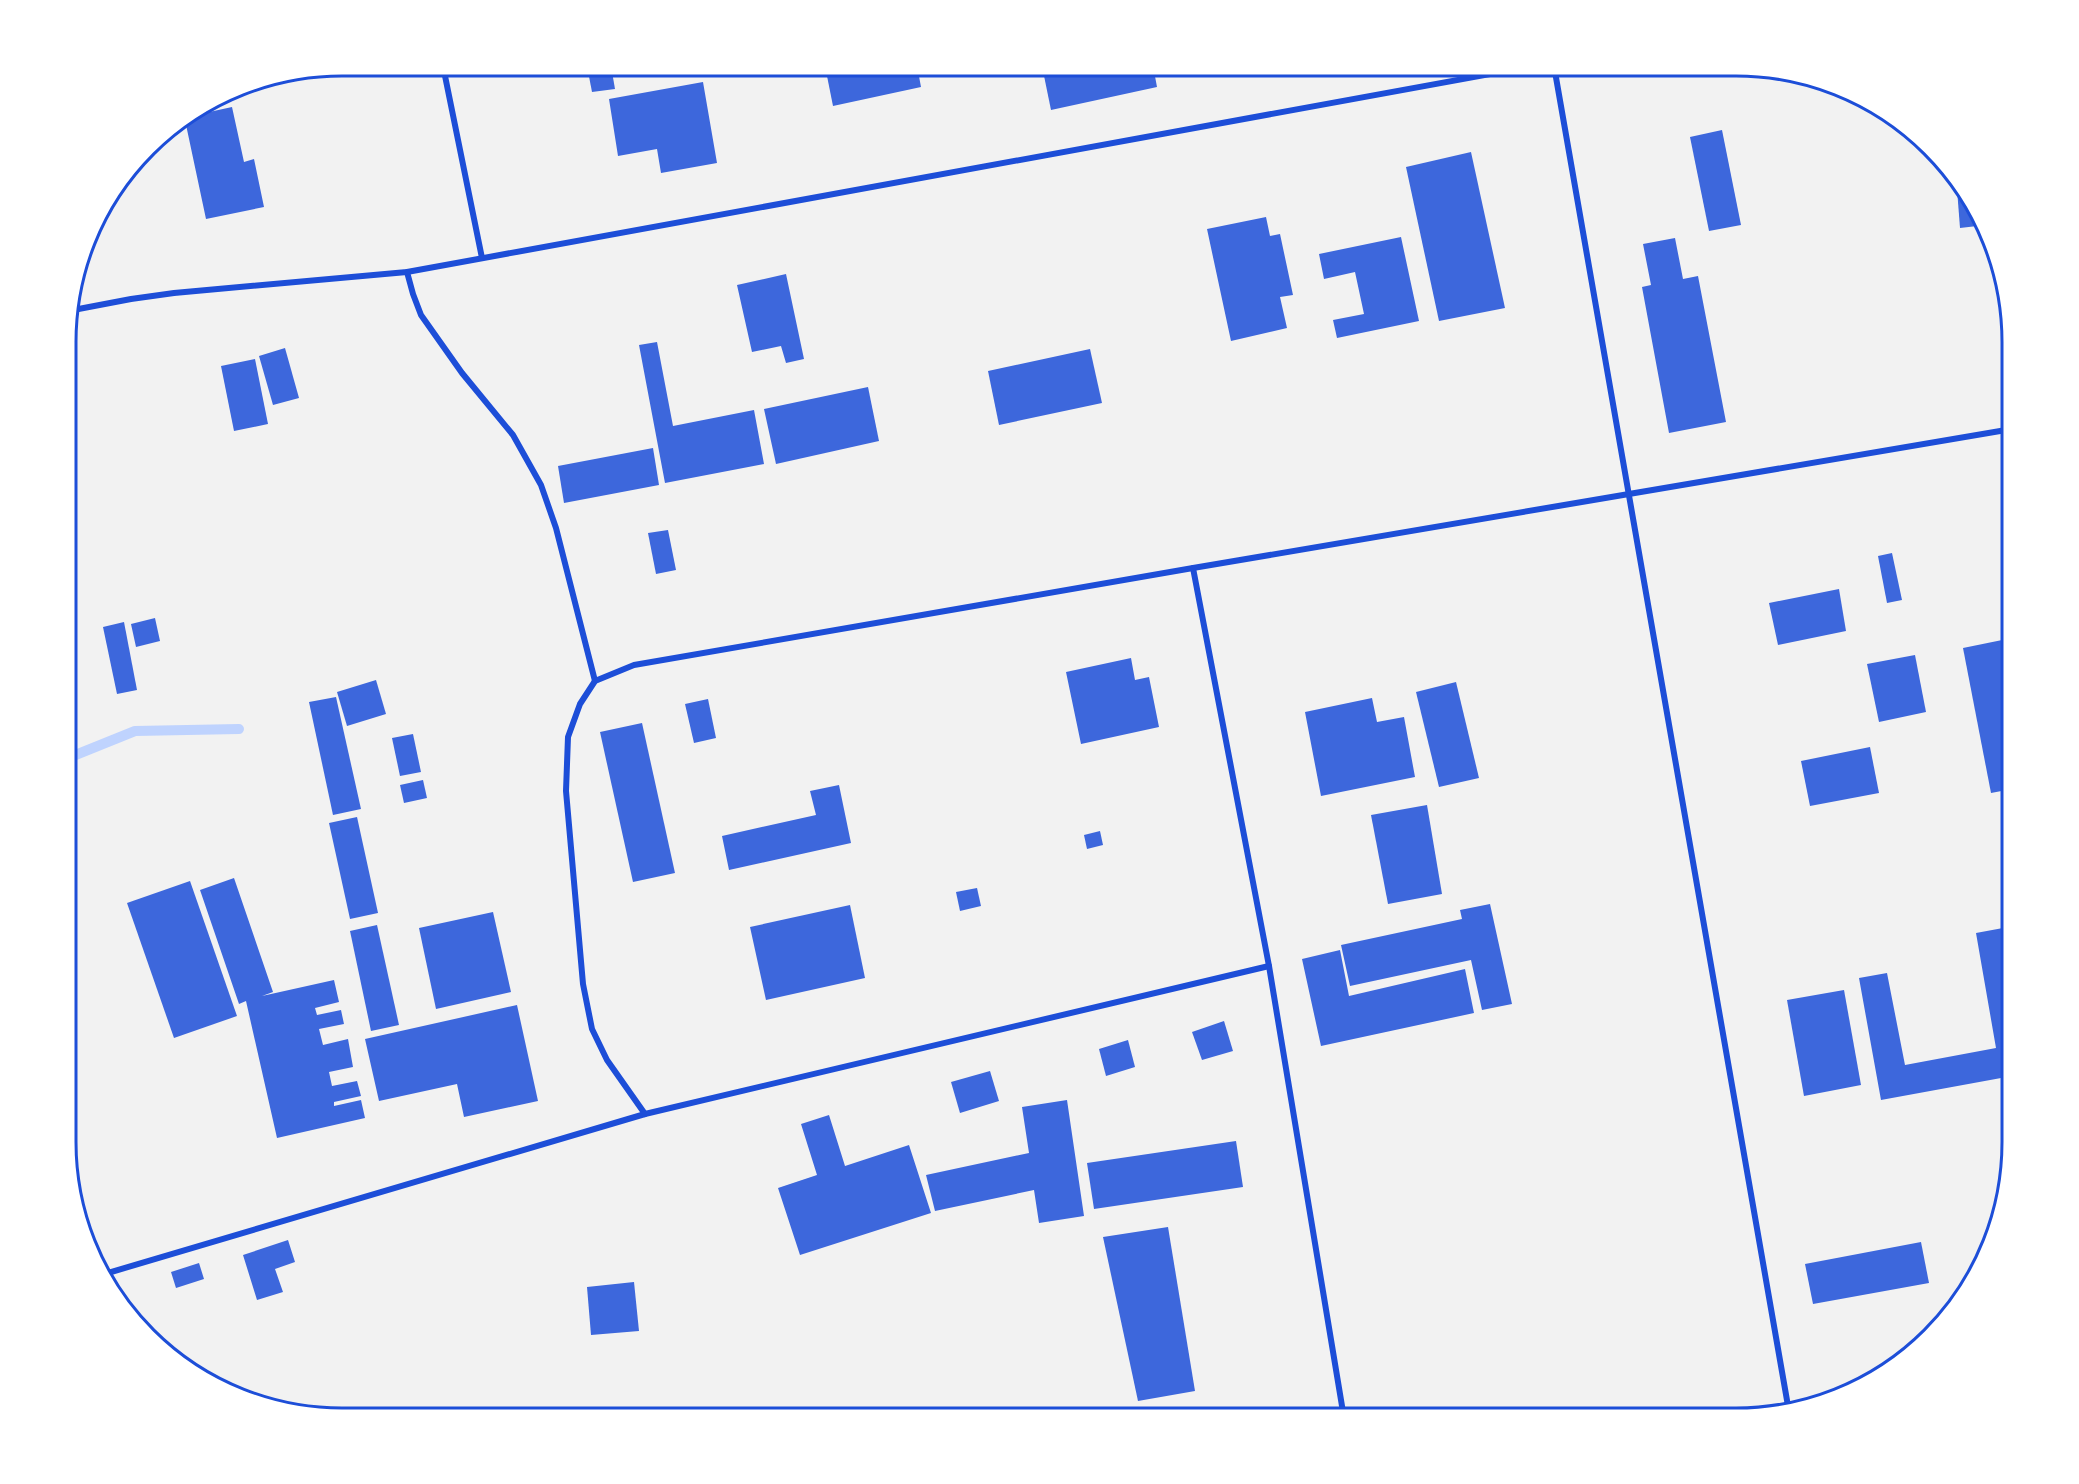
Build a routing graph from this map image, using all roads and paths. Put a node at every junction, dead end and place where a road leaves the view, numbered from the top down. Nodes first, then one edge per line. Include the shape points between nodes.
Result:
1 (445, 76) edge
2 (1479, 76) edge
3 (1556, 76) edge
4 (482, 258) junction
5 (407, 272) junction
6 (79, 309) edge
7 (2002, 431) edge
8 (1629, 494) junction
9 (1193, 568) junction
10 (595, 681) junction
11 (1269, 966) junction
12 (645, 1114) junction
13 (111, 1272) edge
14 (1787, 1402) edge
15 (1342, 1408) edge

1 - 4 street
2 - 4 street
3 - 8 street
4 - 5 street
5 - 6 street via 174,293
5 - 10 street via 421,315 513,435 541,485 556,528
7 - 8 street
8 - 9 street
8 - 14 street
9 - 10 street via 634,665
9 - 11 street
10 - 12 street via 580,704 568,737 566,791 583,984 592,1029 607,1060
11 - 12 street
11 - 15 street
12 - 13 street

